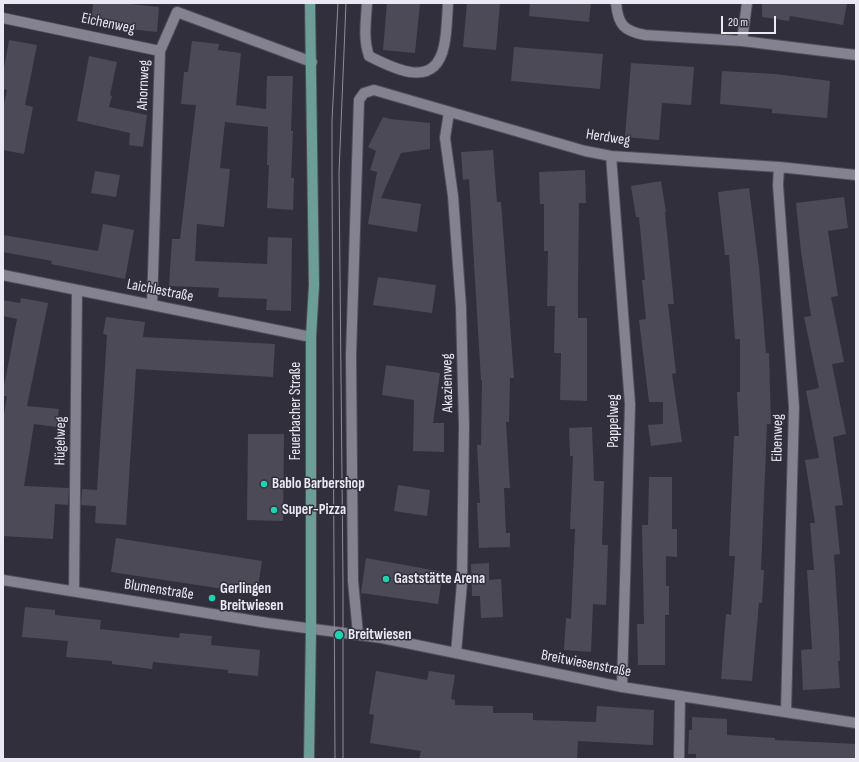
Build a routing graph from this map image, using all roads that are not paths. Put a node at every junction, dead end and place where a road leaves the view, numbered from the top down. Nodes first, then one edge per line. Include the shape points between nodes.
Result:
1 (310, 3) edge
2 (367, 3) edge
3 (448, 3) edge
4 (616, 3) edge
5 (747, 3) edge
6 (3, 18) edge
7 (742, 41) junction
8 (160, 51) junction
9 (856, 55) edge
10 (312, 62) junction
11 (449, 112) junction
12 (611, 156) junction
13 (779, 167) junction
14 (856, 175) edge
15 (3, 275) edge
16 (77, 291) junction
17 (152, 305) junction
18 (311, 337) junction
19 (3, 580) edge
20 (74, 592) junction
21 (311, 628) junction
22 (358, 634) junction
23 (456, 653) junction
24 (622, 687) junction
25 (680, 697) junction
26 (786, 711) junction
27 (856, 723) edge
28 (308, 759) edge
29 (679, 759) edge

1 - 10 main road, Feuerbacher Straße
2 - 3 street via 365,31 369,56 391,67 416,73 430,71 439,62 444,46
4 - 7 street via 620,22 632,32
5 - 7 street
6 - 8 street, Eichenweg
7 - 9 street
8 - 10 street, Ahornweg via 178,12
8 - 17 street, Ahornweg
10 - 18 main road, Feuerbacher Straße via 314,285
11 - 12 street, Herdweg
11 - 22 street, Herdweg via 369,91 359,100 351,356 353,581
11 - 23 street, Akazienweg via 445,138 453,196 461,299 464,426 462,583
12 - 13 street, Herdweg
12 - 24 street, Pappelweg via 630,404
13 - 14 street, Herdweg
13 - 26 street, Eibenweg via 778,185 794,407
15 - 16 street, Laichlestraße
16 - 17 street, Laichlestraße
16 - 20 street, Hügelweg
17 - 18 street, Laichlestraße
18 - 21 main road, Feuerbacher Straße
19 - 20 street, Blumenstraße
20 - 21 street, Blumenstraße
21 - 22 street, Breitwiesenstraße
21 - 28 main road, Feuerbacher Straße
22 - 23 street, Breitwiesenstraße
23 - 24 street, Breitwiesenstraße
24 - 25 street, Breitwiesenstraße
25 - 26 street, Breitwiesenstraße
25 - 29 street
26 - 27 street, Breitwiesenstraße

